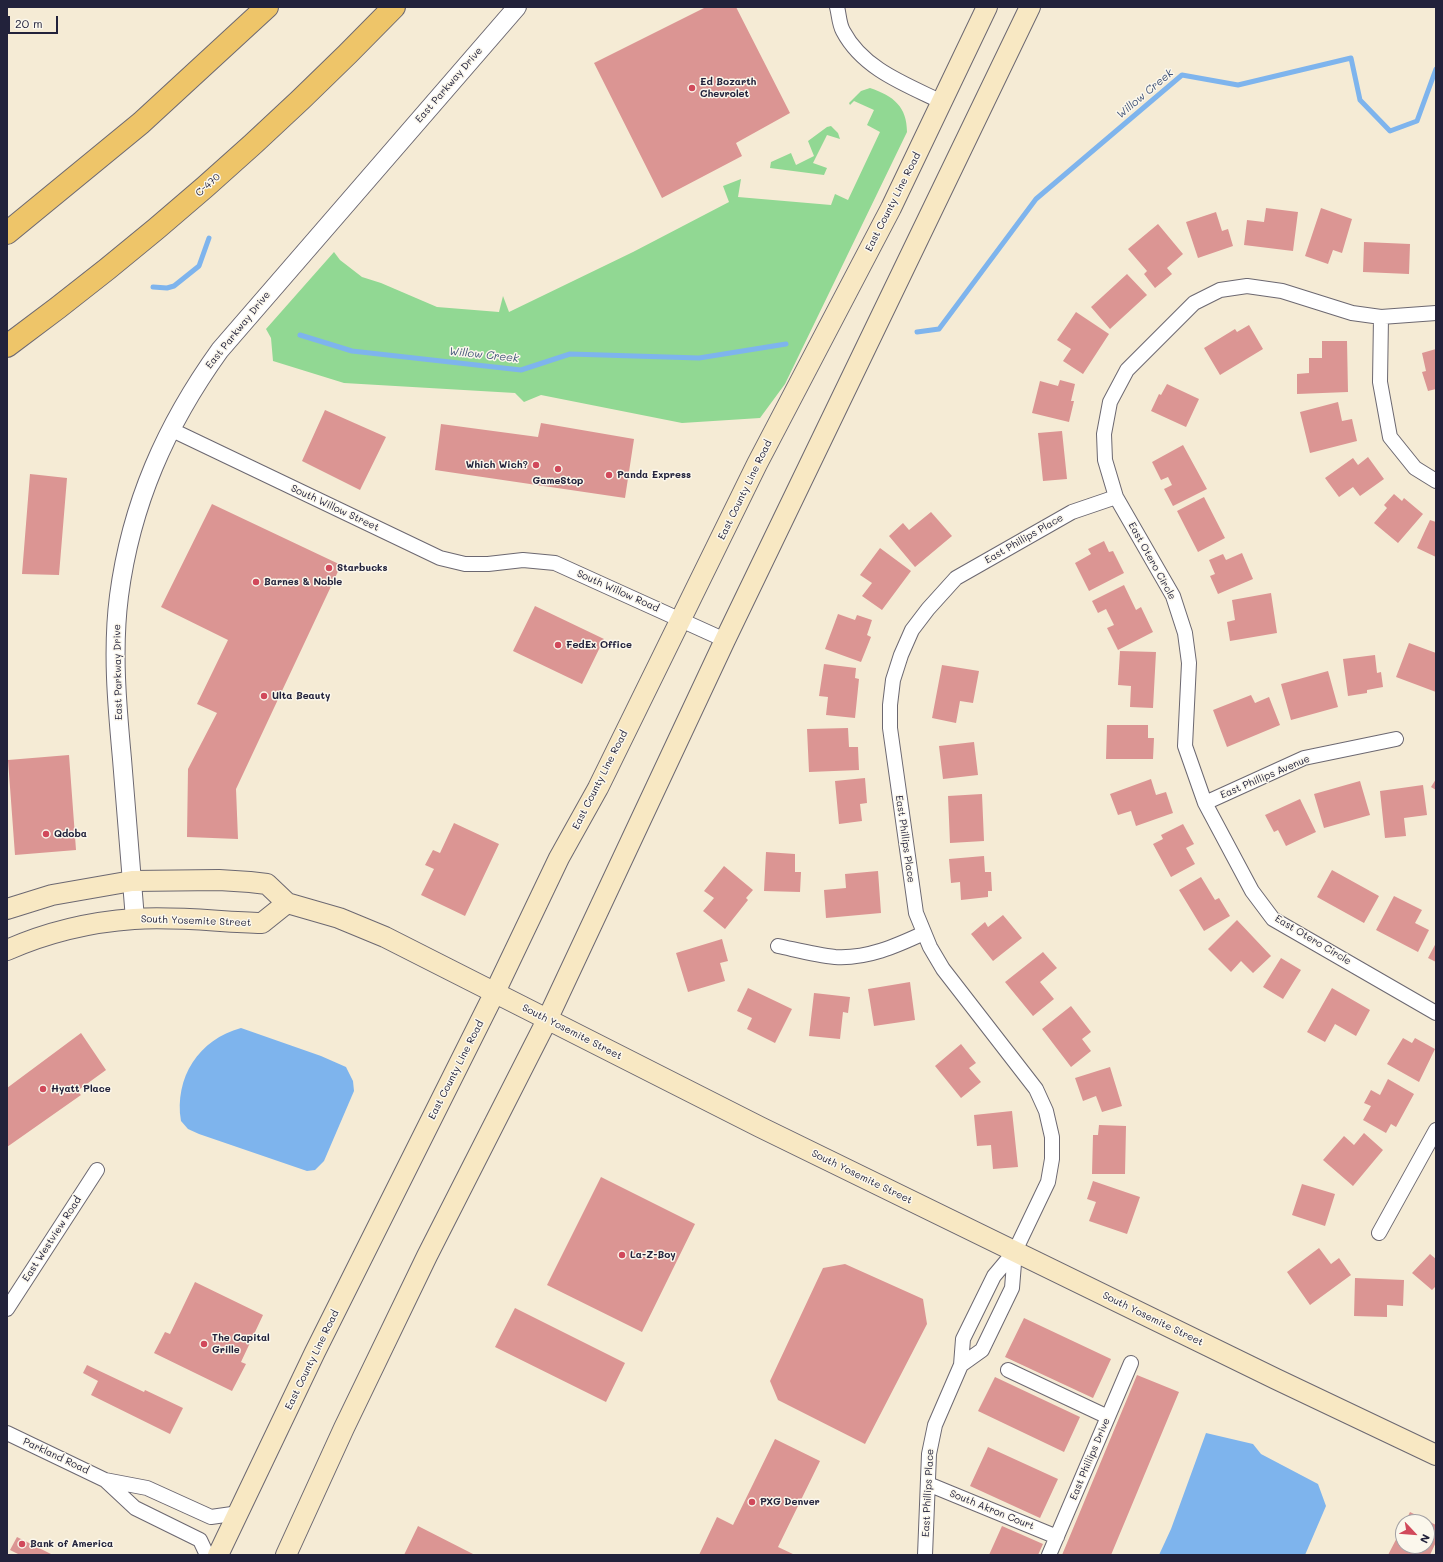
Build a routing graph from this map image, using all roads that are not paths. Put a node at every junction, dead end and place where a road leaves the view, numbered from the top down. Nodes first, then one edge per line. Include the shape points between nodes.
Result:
1 (267, 7) edge
2 (394, 7) edge
3 (517, 7) edge
4 (837, 7) edge
5 (987, 7) edge
6 (1030, 7) edge
7 (942, 102) junction
8 (7, 233) edge
9 (1436, 313) edge
10 (1381, 317) junction
11 (7, 346) edge
12 (170, 429) junction
13 (1436, 481) edge
14 (1116, 497) junction
15 (506, 563) joint
16 (681, 620) junction
17 (725, 640) junction
18 (1396, 740) dead end
19 (1205, 803) junction
20 (132, 881) junction
21 (287, 903) junction
22 (7, 909) edge
23 (135, 919) junction
24 (924, 933) junction
25 (778, 946) dead end
26 (7, 950) edge
27 (495, 992) junction
28 (1436, 1013) edge
29 (546, 1020) junction
30 (1436, 1130) edge
31 (97, 1170) dead end
32 (1379, 1233) dead end
33 (1015, 1251) junction
34 (7, 1309) edge
35 (1131, 1363) dead end
36 (961, 1365) junction
37 (1008, 1370) dead end
38 (1108, 1417) junction
39 (7, 1433) edge
40 (1434, 1449) edge
41 (105, 1480) junction
42 (928, 1484) junction
43 (239, 1513) junction
44 (1057, 1537) junction
45 (207, 1555) edge
46 (218, 1555) edge
47 (286, 1555) edge
48 (925, 1555) edge
49 (1049, 1555) edge

1 - 8 highway via 141,123
2 - 11 highway, C-470 via 282,119 197,196
3 - 12 street, East Parkway Drive via 234,333 193,388
4 - 7 street via 842,30 858,54 884,74
5 - 7 main road, East County Line Road
6 - 17 main road
7 - 16 main road, East County Line Road via 891,208 799,381
9 - 10 street, East Otero Circle
10 - 13 street via 1380,382 1390,437 1415,468
10 - 14 street, East Otero Circle via 1352,313 1282,291 1247,286 1220,290 1194,302 1127,370 1110,402 1104,434 1105,460
12 - 15 street, South Willow Street via 440,558 465,564
12 - 20 street, East Parkway Drive via 152,468 138,510 122,572 117,616 116,686
14 - 19 street, East Otero Circle via 1173,596 1185,633 1189,663 1185,746
14 - 24 street, East Phillips Place via 1072,512 956,578 912,630 893,680 890,728 913,898
15 - 16 street, South Willow Road via 535,560 555,563
16 - 17 street, South Willow Road
16 - 27 main road, East County Line Road via 598,788 559,858
17 - 29 main road
18 - 19 street, East Phillips Avenue via 1304,758
19 - 28 street, East Otero Circle via 1252,891 1273,918
20 - 21 main road, South Yosemite Street via 219,880 267,884
20 - 22 main road, South Yosemite Street via 52,895
20 - 23 street, East Parkway Drive
21 - 23 main road, South Yosemite Street via 262,923
21 - 27 main road, South Yosemite Street via 357,925
23 - 26 main road, South Yosemite Street via 96,923 58,931
24 - 25 street via 889,949 854,957 835,957
24 - 33 street, East Phillips Place via 943,968 1036,1089 1046,1111 1052,1137 1048,1182
27 - 29 main road, South Yosemite Street
27 - 43 main road, East County Line Road via 315,1352
29 - 33 main road, South Yosemite Street
29 - 47 main road via 427,1256
30 - 32 street
31 - 34 street, East Westview Road
33 - 36 street, East Phillips Place via 994,1276 963,1339
33 - 36 street, East Phillips Place via 1012,1288 982,1350
33 - 40 main road, South Yosemite Street
35 - 38 street, East Phillips Drive
36 - 42 street, East Phillips Place via 935,1425 929,1454
37 - 38 street
38 - 44 street, East Phillips Drive
39 - 41 street, Parkland Road
41 - 43 street, Parkland Road via 147,1488 211,1517
41 - 45 street, Parkland Road via 135,1508 200,1540
42 - 44 street, South Akron Court
42 - 48 street, East Phillips Place
43 - 46 main road, East County Line Road
44 - 49 street, East Phillips Drive

